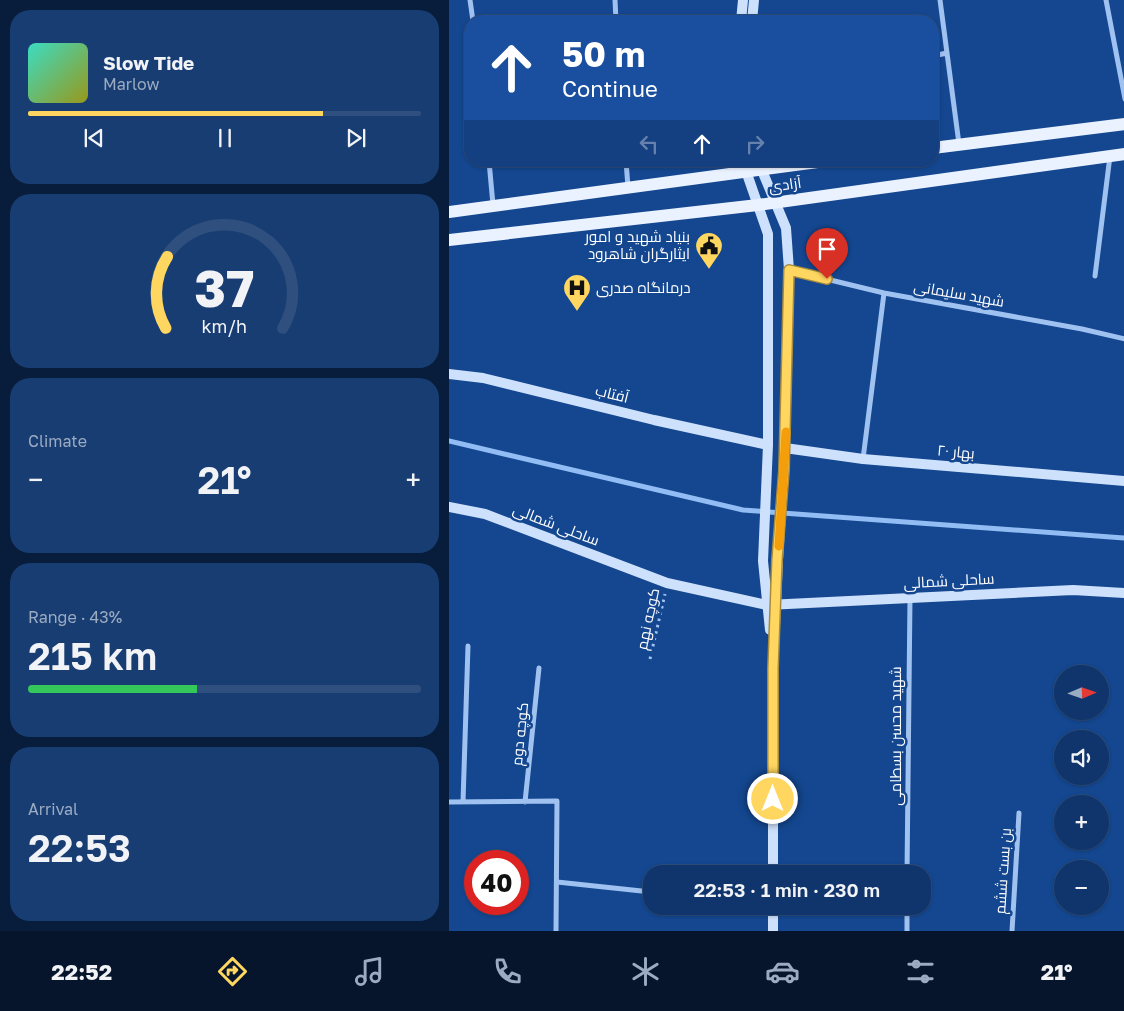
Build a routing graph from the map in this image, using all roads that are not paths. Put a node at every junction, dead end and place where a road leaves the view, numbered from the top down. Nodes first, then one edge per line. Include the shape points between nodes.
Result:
1 (470, 0) edge
2 (615, 0) edge
3 (743, 0) edge
4 (754, 0) edge
5 (940, 0) edge
6 (1106, 0) edge
7 (472, 15) edge
8 (616, 15) edge
9 (742, 15) edge
10 (753, 15) edge
11 (947, 53) junction
12 (939, 55) edge
13 (1124, 99) edge
14 (1124, 124) edge
15 (959, 145) junction
16 (939, 147) edge
17 (1124, 154) edge
18 (1110, 156) junction
19 (490, 167) edge
20 (626, 167) edge
21 (739, 167) edge
22 (745, 167) edge
23 (760, 167) edge
24 (628, 187) junction
25 (775, 203) junction
26 (758, 205) junction
27 (493, 206) junction
28 (449, 212) edge
29 (449, 240) edge
30 (789, 270) junction
31 (1095, 276) dead end
32 (884, 293) junction
33 (1124, 339) edge
34 (449, 374) edge
35 (768, 445) junction
36 (785, 448) junction
37 (863, 459) junction
38 (1124, 481) edge
39 (449, 507) edge
40 (1124, 593) edge
41 (910, 598) junction
42 (772, 605) junction
43 (468, 646) dead end
44 (539, 668) dead end
45 (449, 802) edge
46 (463, 802) junction
47 (525, 802) junction
48 (1019, 813) dead end
49 (773, 865) edge
50 (907, 865) edge
51 (557, 882) junction
52 (643, 891) edge
53 (773, 915) edge
54 (907, 915) edge
55 (556, 931) edge
56 (773, 931) edge
57 (907, 931) edge
58 (1012, 931) edge

1 - 7 street
2 - 8 street
3 - 9 street
4 - 10 street
5 - 11 street
6 - 13 street
11 - 12 street
11 - 15 street
14 - 15 main road
15 - 16 main road
17 - 18 main road, آزادی
18 - 25 main road, آزادی
18 - 31 street
19 - 27 street
20 - 24 street
21 - 24 main road, آزادی
22 - 26 street
23 - 25 street
24 - 27 main road, آزادی
25 - 26 main road, آزادی
25 - 30 street via 786,228
26 - 29 main road, آزادی
26 - 35 street via 768,234
27 - 28 main road, آزادی
30 - 32 street, شهید سلیمانی
30 - 36 street
32 - 33 street, شهید سلیمانی
32 - 37 street
34 - 35 street, آفتاب via 483,378
35 - 36 street
35 - 42 street via 763,561
36 - 37 street, بهار ۲۰
36 - 42 street
37 - 38 street, بهار ۲۰
39 - 42 street, ساحلی شمالی via 485,514 667,583
40 - 41 street, ساحلی شمالی via 1073,590
41 - 42 street, ساحلی شمالی
41 - 50 street, شهید محسن بسطامی
42 - 49 street
43 - 46 street
44 - 47 street, کوچه دوم
45 - 46 street
46 - 47 street
47 - 51 street via 557,802
48 - 58 street, بن بست ششم
51 - 52 street
51 - 55 street
53 - 56 street
54 - 57 street

